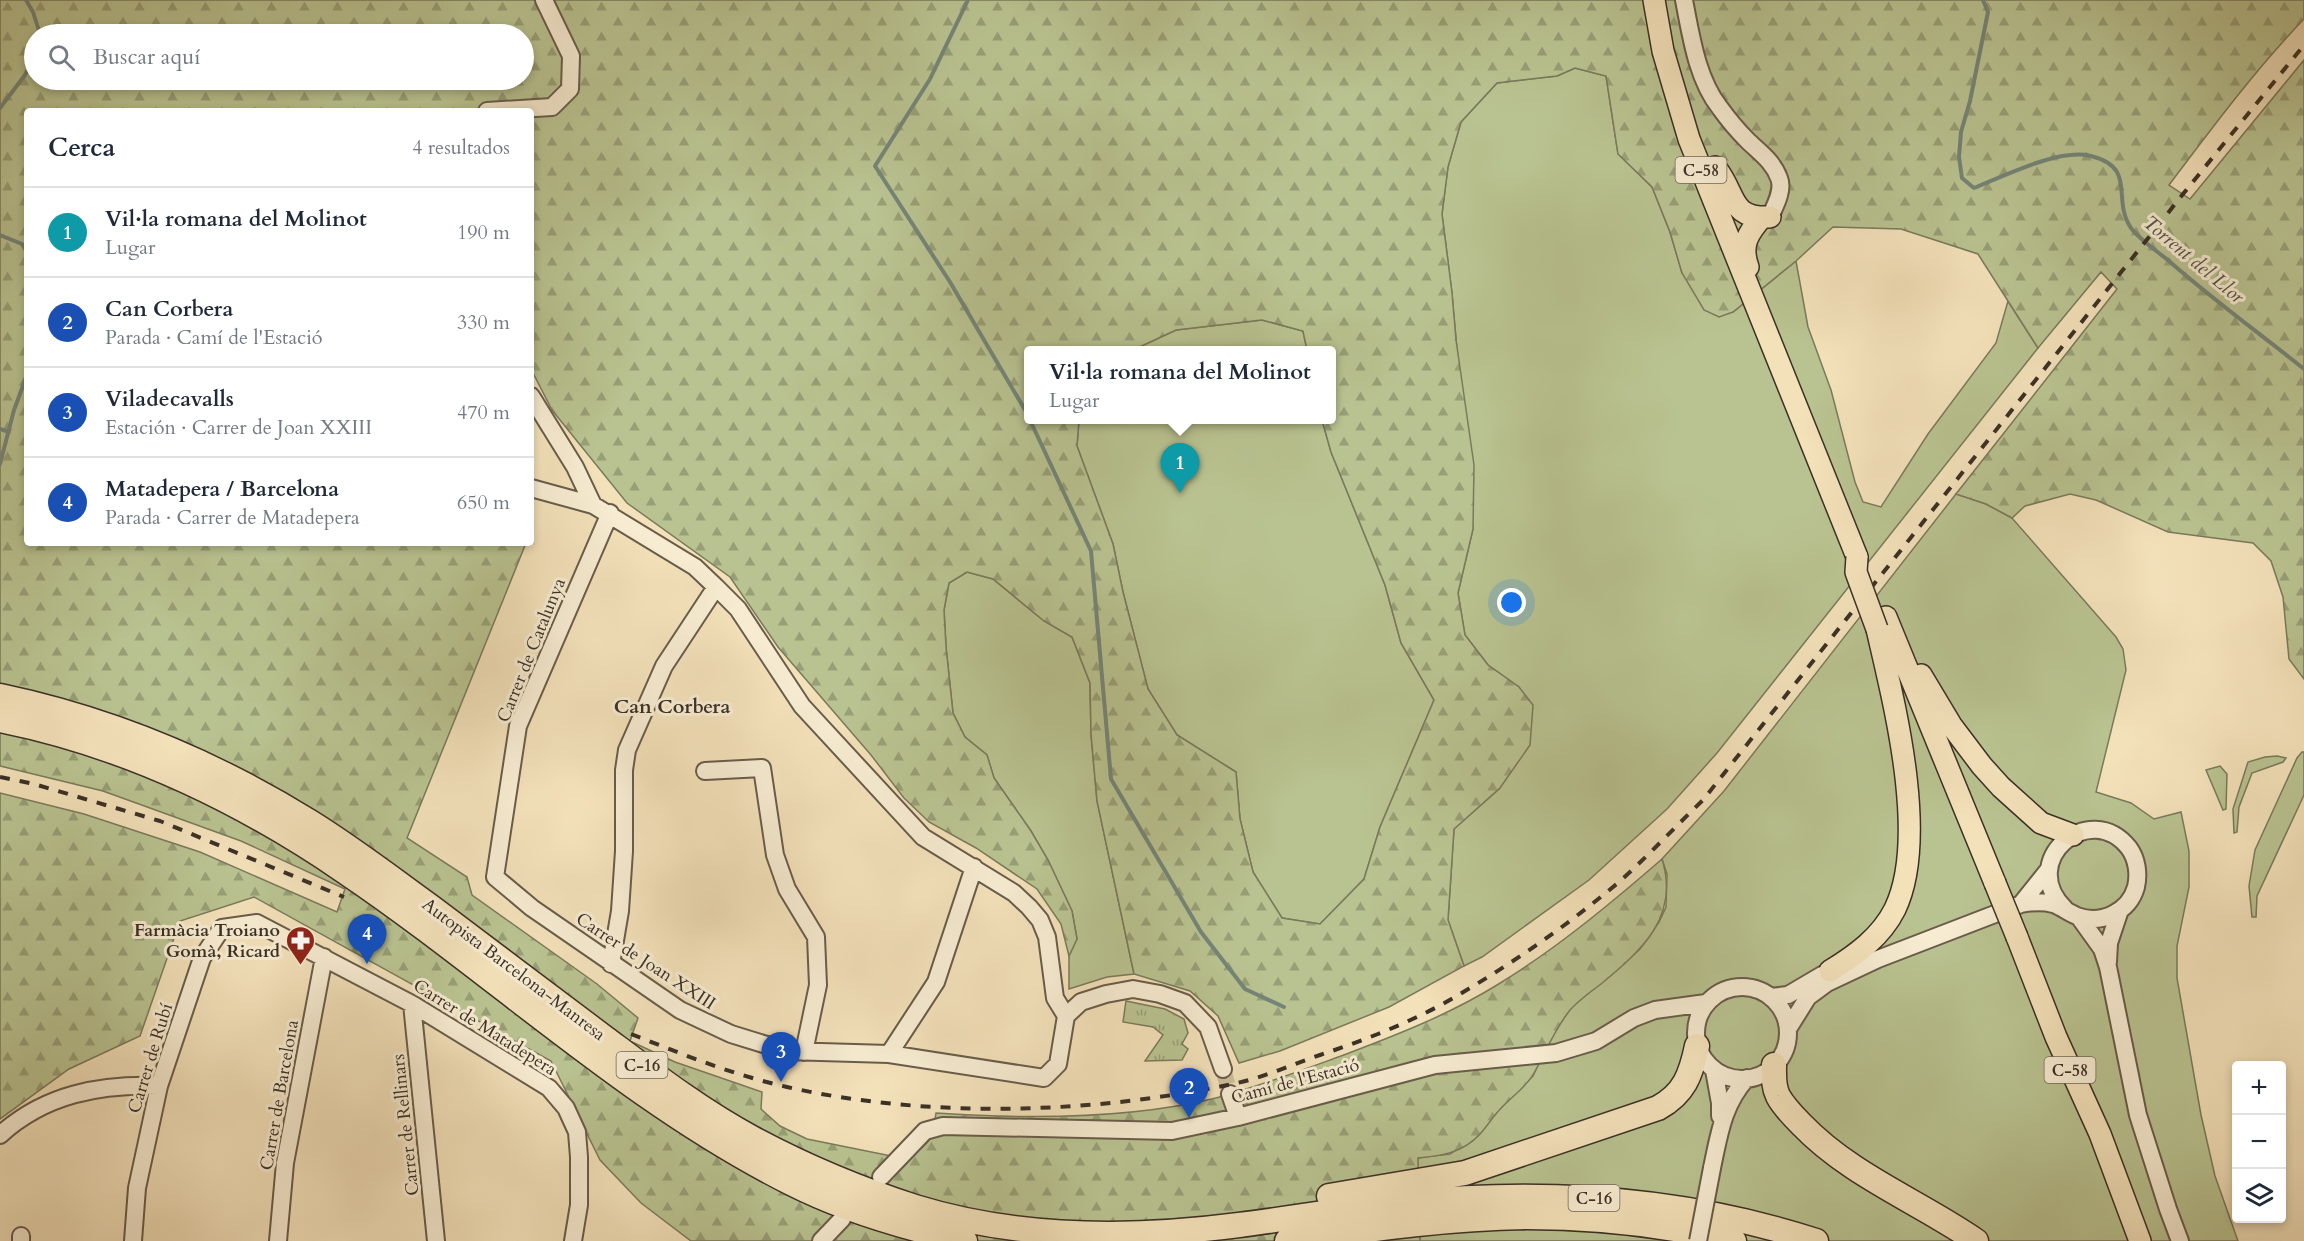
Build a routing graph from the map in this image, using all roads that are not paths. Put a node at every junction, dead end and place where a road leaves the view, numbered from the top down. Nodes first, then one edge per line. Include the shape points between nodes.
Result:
1 (544, 0) edge
2 (1654, 0) edge
3 (1665, 0) edge
4 (1684, 0) edge
5 (534, 108) edge
6 (1715, 167) junction
7 (1766, 217) junction
8 (1744, 242) junction
9 (1755, 268) junction
10 (1768, 332) junction
11 (534, 401) edge
12 (534, 489) edge
13 (593, 505) junction
14 (610, 513) junction
15 (1843, 525) junction
16 (716, 586) junction
17 (1886, 627) junction
18 (0, 696) edge
19 (0, 720) edge
20 (705, 771) dead end
21 (2073, 835) junction
22 (974, 867) junction
23 (2049, 869) junction
24 (495, 877) joint
25 (2021, 903) junction
26 (2120, 910) junction
27 (2072, 913) junction
28 (257, 923) joint
29 (324, 957) junction
30 (1878, 959) junction
31 (611, 964) junction
32 (2108, 967) junction
33 (1830, 971) junction
34 (1771, 997) junction
35 (1706, 1003) junction
36 (411, 1004) junction
37 (1655, 1010) junction
38 (1066, 1017) junction
39 (1788, 1029) junction
40 (1696, 1040) junction
41 (804, 1052) junction
42 (889, 1054) junction
43 (1774, 1065) junction
44 (1223, 1069) tunnel mouth
45 (1714, 1070) junction
46 (1747, 1078) junction
47 (159, 1086) junction
48 (1230, 1094) tunnel mouth
49 (1238, 1117) junction
50 (1720, 1130) junction
51 (0, 1135) edge
52 (824, 1173) junction
53 (881, 1177) dead end
54 (2126, 1201) junction
55 (842, 1219) dead end
56 (133, 1241) edge
57 (278, 1241) edge
58 (436, 1241) edge
59 (573, 1241) edge
60 (821, 1241) edge
61 (965, 1241) edge
62 (1287, 1241) edge
63 (1698, 1241) edge
64 (1734, 1241) edge
65 (1816, 1241) edge
66 (1976, 1241) edge
67 (2140, 1241) edge
68 (2149, 1241) edge
69 (2180, 1241) edge

1 - 5 street via 571,56 570,89 552,107
2 - 10 main road, C-58 via 1663,51 1689,140
3 - 6 main road, C-58 via 1680,70
4 - 7 street via 1702,75 1718,107 1770,162 1780,180 1778,201
6 - 7 main road via 1739,209 1745,214
6 - 8 main road, C-58
7 - 8 main road via 1750,230
7 - 9 main road via 1757,239
8 - 9 main road, C-58
8 - 10 main road via 1744,256
9 - 15 main road, C-58 via 1837,480 1847,511
10 - 15 main road, C-58
11 - 13 street via 575,467
12 - 13 street
13 - 14 street
14 - 16 street via 695,567
14 - 24 street, Carrer de Catalunya via 518,726
15 - 17 main road, C-58 via 1857,557 1868,569
16 - 22 street via 738,609 802,706 900,813 923,837
16 - 31 street via 664,666 627,750 621,901
17 - 21 main road via 1912,659 1947,718 1982,766 2031,816
17 - 33 main road via 1909,826 1906,869 1902,892 1882,929 1868,945
17 - 54 main road, C-58, bridge
18 - 52 highway, Autopista Barcelona-Manresa / C-16 via 153,743 203,763 280,803 368,861 691,1100 750,1137
19 - 61 highway, Autopista Barcelona-Manresa / C-16 via 120,754 238,806 346,872 711,1139 794,1185 916,1230
20 - 41 street via 762,768 775,855 787,889 816,937 818,985
21 - 23 street via 2056,849
21 - 26 street via 2089,830 2107,832 2130,850 2137,867 2136,885 2132,897
22 - 38 street via 1014,893 1040,920 1047,937 1055,998
22 - 42 street via 936,982
23 - 25 street
23 - 27 street via 2051,891
24 - 31 street, Carrer de Joan XXIII
25 - 27 street via 2053,904
25 - 30 street
26 - 27 street via 2100,918
26 - 32 street via 2109,943
27 - 32 street via 2102,949
28 - 29 street, Carrer de Matadepera
28 - 47 street, Carrer de Rubí via 222,928 202,958
29 - 36 street, Carrer de Matadepera
29 - 57 street, Carrer de Barcelona via 285,1163
30 - 33 street
30 - 39 street via 1815,991
31 - 41 street, Carrer de Joan XXIII via 706,1024 786,1051
32 - 69 street via 2138,1115
33 - 34 street via 1788,995
34 - 35 street via 1755,988 1737,987 1720,992
34 - 39 street via 1782,1011
35 - 37 street, Camí de l'Estació
35 - 40 street via 1698,1018
36 - 58 street, Carrer de Rellinars
36 - 59 street, Carrer de Matadepera via 535,1078 566,1108 577,1132 579,1157 579,1205
37 - 40 street via 1680,1013
37 - 49 street, Camí de l'Estació via 1577,1048 1435,1065
38 - 42 street, Carrer de Joan XXIII via 1058,1064 1044,1078
38 - 44 street via 1081,1002 1106,994 1133,989 1160,994 1185,1003 1208,1027
39 - 43 street via 1785,1048
40 - 45 street
40 - 52 highway via 1689,1076 1673,1100 1608,1127 1465,1173 1236,1211 1110,1222 1034,1219 928,1201
41 - 42 street, Carrer de Joan XXIII
43 - 46 street
43 - 66 highway via 1778,1096 1814,1137 1872,1180
45 - 46 street via 1730,1077
45 - 50 street
46 - 50 street via 1733,1095
47 - 51 street via 125,1085 65,1096 19,1118
47 - 56 street, Carrer de Rubí via 137,1188
48 - 49 street
49 - 53 street, Camí de l'Estació via 1172,1131 943,1126 925,1131
50 - 63 street, bridge
52 - 65 highway, Autopista Barcelona-Manresa / C-16 via 922,1209 987,1223 1070,1233 1171,1232 1407,1203 1528,1196 1592,1198 1677,1208 1725,1216
54 - 67 main road, C-58
54 - 68 main road
55 - 60 street
62 - 64 highway, C-16 via 1410,1225 1528,1217 1651,1226

